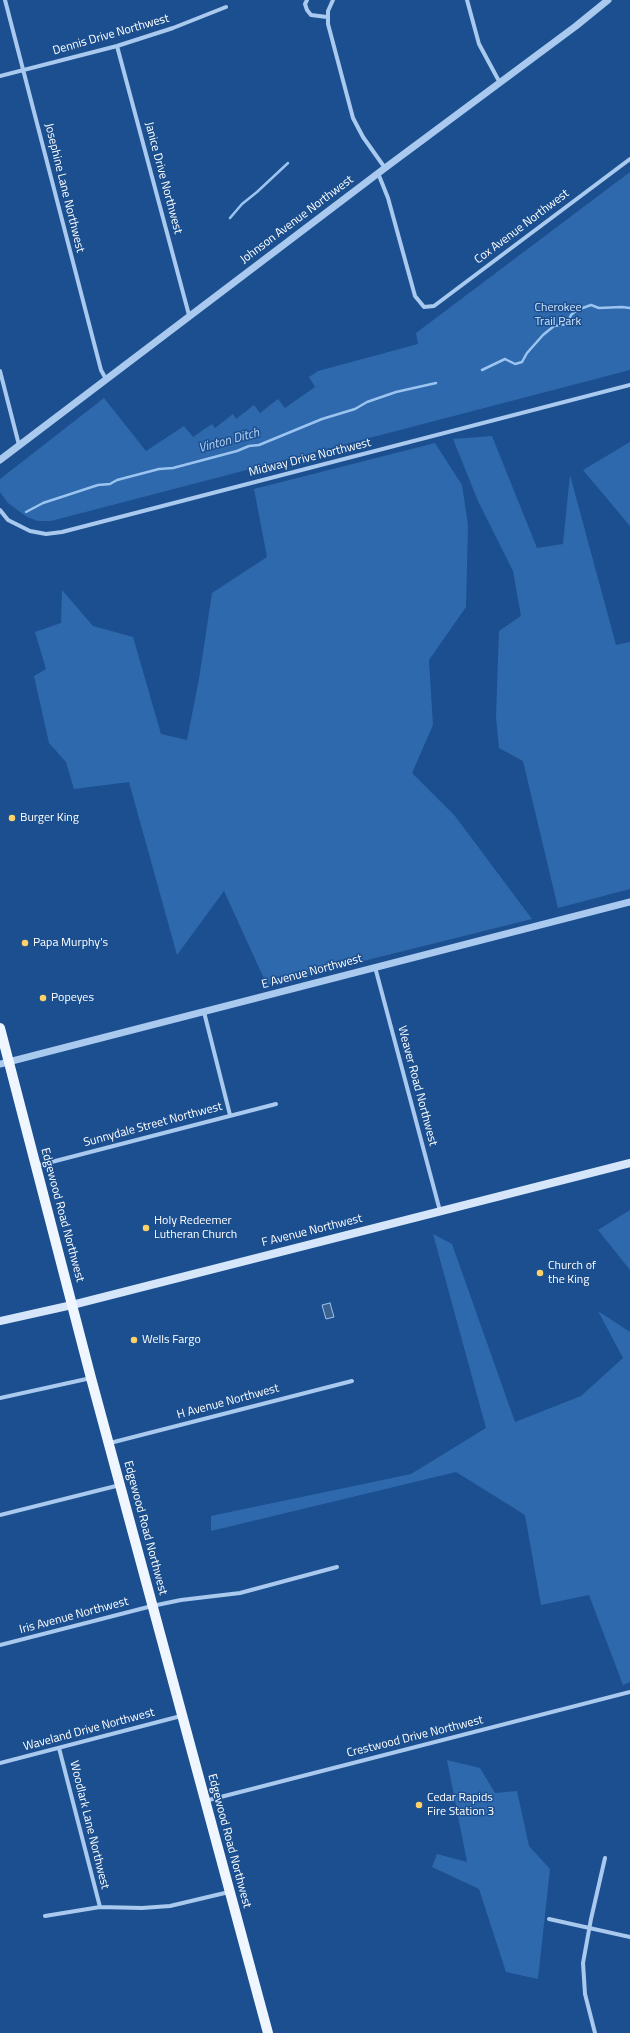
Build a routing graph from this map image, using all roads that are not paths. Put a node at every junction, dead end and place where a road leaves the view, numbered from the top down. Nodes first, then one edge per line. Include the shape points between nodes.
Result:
1 (5, 0) edge
2 (307, 0) edge
3 (333, 0) edge
4 (467, 0) edge
5 (608, 0) edge
6 (226, 7) dead end
7 (327, 17) junction
8 (117, 46) junction
9 (23, 70) junction
10 (0, 76) edge
11 (500, 83) junction
12 (630, 159) edge
13 (385, 168) junction
14 (378, 173) junction
15 (189, 315) junction
16 (0, 371) edge
17 (106, 379) junction
18 (630, 385) edge
19 (19, 445) junction
20 (0, 460) edge
21 (0, 510) edge
22 (630, 902) edge
23 (375, 967) junction
24 (204, 1012) junction
25 (0, 1028) edge
26 (4, 1063) edge
27 (276, 1104) dead end
28 (230, 1115) junction
29 (630, 1163) edge
30 (36, 1166) junction
31 (440, 1211) junction
32 (72, 1305) junction
33 (0, 1322) edge
34 (91, 1378) junction
35 (352, 1381) dead end
36 (0, 1398) edge
37 (109, 1444) junction
38 (120, 1485) junction
39 (0, 1515) edge
40 (337, 1567) dead end
41 (152, 1606) junction
42 (0, 1646) edge
43 (630, 1692) edge
44 (182, 1716) junction
45 (59, 1748) junction
46 (0, 1763) edge
47 (205, 1801) junction
48 (606, 1858) dead end
49 (229, 1892) junction
50 (100, 1907) junction
51 (45, 1916) dead end
52 (549, 1919) dead end
53 (589, 1928) junction
54 (630, 1937) edge
55 (268, 2033) edge
56 (595, 2033) edge

1 - 9 street, Josephine Lane Northwest
2 - 7 street via 305,4 311,15
3 - 7 street
4 - 11 street via 479,44
5 - 11 street, Johnson Avenue Northwest
6 - 8 street, Dennis Drive Northwest
7 - 13 street via 353,118 363,138
8 - 9 street, Dennis Drive Northwest
8 - 15 street, Janice Drive Northwest
9 - 10 street, Dennis Drive Northwest
9 - 17 street, Josephine Lane Northwest via 101,370
11 - 13 street, Johnson Avenue Northwest
12 - 14 street, Cox Avenue Northwest via 434,306 424,307 415,296 388,198
13 - 14 street, Johnson Avenue Northwest
14 - 15 street, Johnson Avenue Northwest
15 - 17 street, Johnson Avenue Northwest
16 - 19 street
17 - 19 street, Johnson Avenue Northwest
18 - 21 street, Midway Drive Northwest via 62,532 46,534 30,531 8,520
19 - 20 street, Johnson Avenue Northwest
22 - 23 street, E Avenue Northwest
23 - 24 street, E Avenue Northwest
23 - 31 street, Weaver Road Northwest
24 - 26 street, E Avenue Northwest
24 - 28 street
25 - 26 main road, Edgewood Road Northwest
26 - 30 main road, Edgewood Road Northwest
27 - 28 street, Sunnydale Street Northwest
28 - 30 street, Sunnydale Street Northwest
29 - 31 main road, F Avenue Northwest
30 - 32 main road, Edgewood Road Northwest
31 - 32 main road, F Avenue Northwest
32 - 33 main road, F Avenue Northwest
32 - 34 main road, Edgewood Road Northwest
34 - 36 street
34 - 37 main road, Edgewood Road Northwest
35 - 37 street, H Avenue Northwest
37 - 38 main road, Edgewood Road Northwest
38 - 39 street
38 - 41 main road, Edgewood Road Northwest
40 - 41 street, Iris Avenue Northwest via 240,1593
41 - 42 street, Iris Avenue Northwest
41 - 44 main road, Edgewood Road Northwest
43 - 47 street, Crestwood Drive Northwest
44 - 45 street, Waveland Drive Northwest
44 - 47 main road, Edgewood Road Northwest
45 - 46 street, Waveland Drive Northwest
45 - 50 street, Woodlark Lane Northwest
47 - 49 main road, Edgewood Road Northwest
48 - 53 street
49 - 50 street via 170,1906
49 - 55 main road, Edgewood Road Northwest
50 - 51 street
52 - 53 street
53 - 54 street
53 - 56 street via 583,1979

